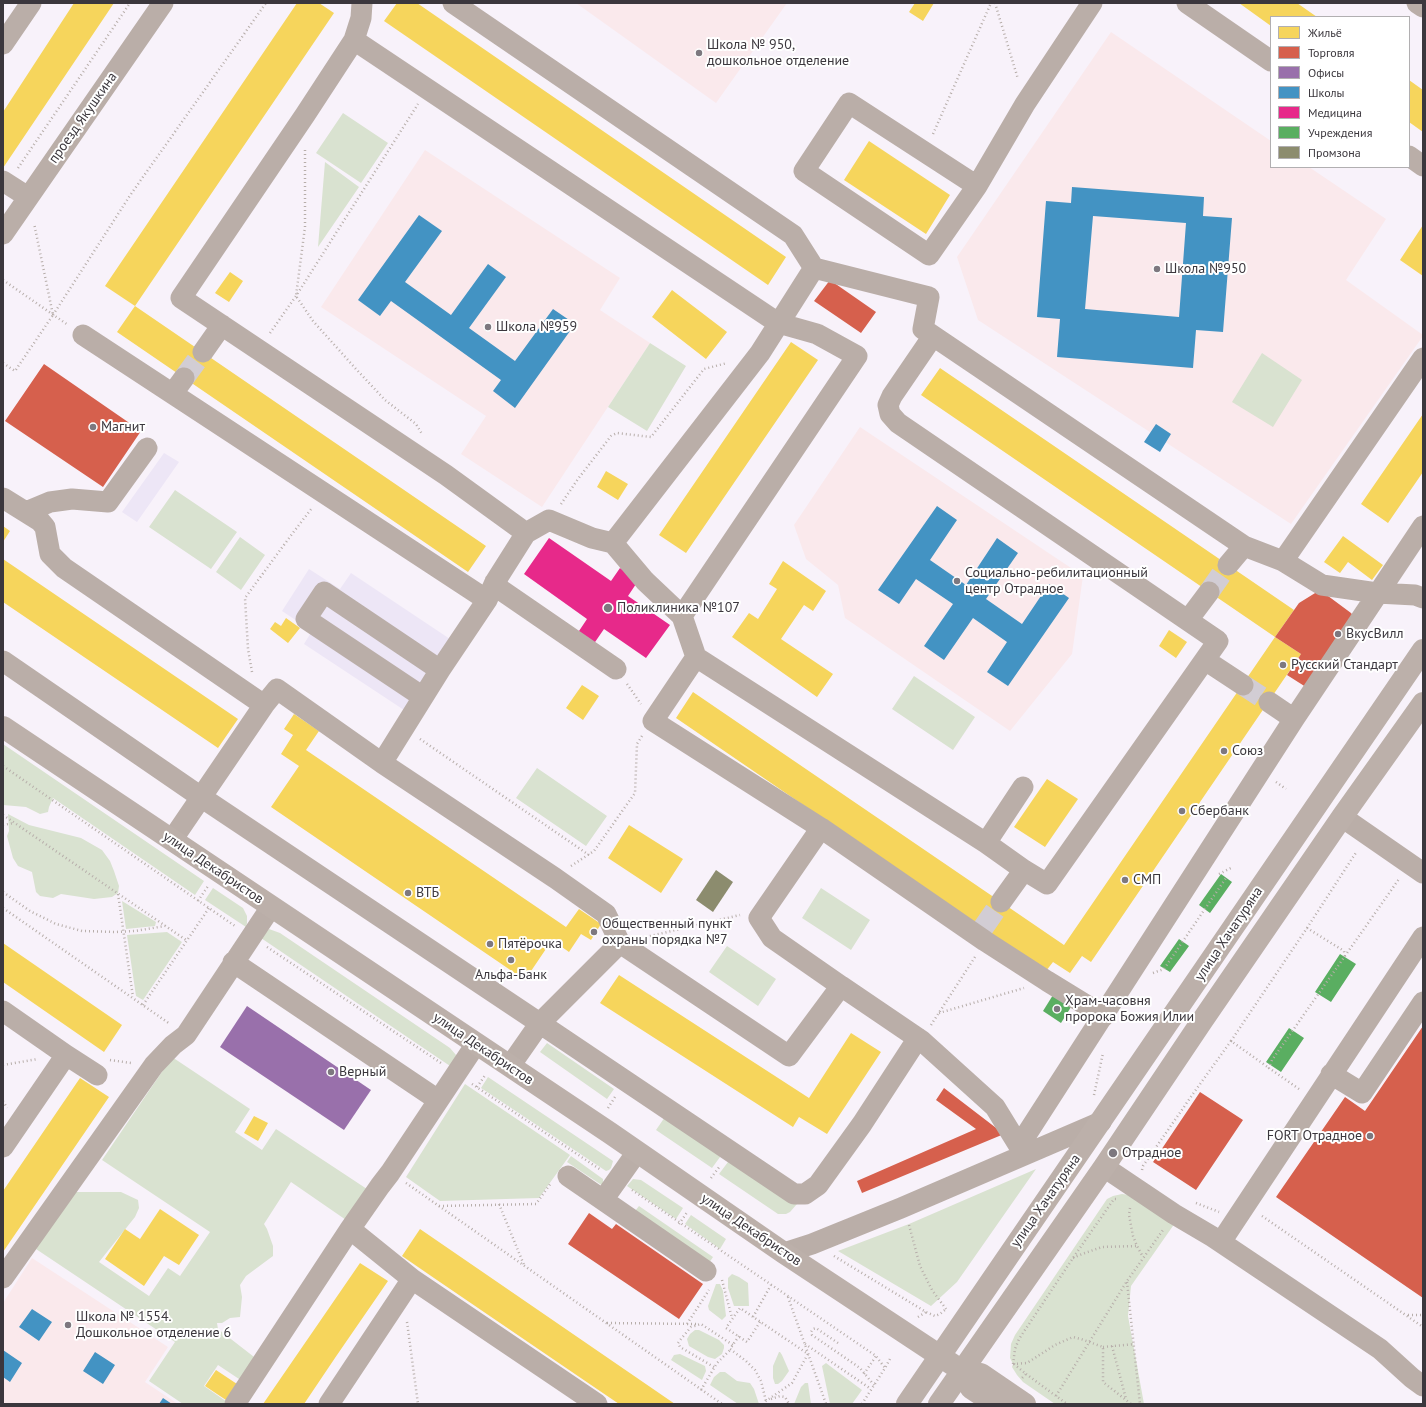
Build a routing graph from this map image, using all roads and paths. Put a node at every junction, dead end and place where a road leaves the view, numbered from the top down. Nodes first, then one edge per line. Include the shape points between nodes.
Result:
1 (31, 3) edge
2 (130, 3) edge
3 (163, 3) edge
4 (266, 3) edge
5 (362, 3) edge
6 (453, 3) edge
7 (991, 3) edge
8 (995, 3) edge
9 (1092, 3) edge
10 (1187, 3) edge
11 (354, 40) junction
12 (3, 44) edge
13 (1270, 60) edge
14 (428, 88) junction
15 (1025, 104) junction
16 (305, 147) dead end
17 (925, 153) junction
18 (1410, 157) edge
19 (1423, 166) edge
20 (5, 183) edge
21 (977, 186) junction
22 (28, 198) junction
23 (3, 234) edge
24 (814, 268) junction
25 (3, 280) edge
26 (296, 296) junction
27 (53, 315) junction
28 (778, 323) junction
29 (222, 325) junction
30 (83, 335) dead end
31 (934, 336) junction
32 (258, 350) junction
33 (203, 352) tunnel mouth
34 (760, 353) junction
35 (1423, 358) edge
36 (3, 363) edge
37 (423, 437) dead end
38 (147, 448) dead end
39 (324, 494) junction
40 (3, 498) edge
41 (26, 512) junction
42 (549, 520) junction
43 (1423, 526) edge
44 (526, 533) junction
45 (613, 543) junction
46 (1244, 546) junction
47 (1283, 561) junction
48 (1228, 565) tunnel mouth
49 (491, 591) junction
50 (1210, 592) tunnel mouth
51 (1378, 594) junction
52 (1423, 598) edge
53 (682, 616) junction
54 (1188, 620) junction
55 (1423, 650) edge
56 (696, 657) junction
57 (1205, 660) junction
58 (3, 661) edge
59 (616, 669) joint
60 (440, 670) junction
61 (1243, 685) tunnel mouth
62 (277, 689) junction
63 (423, 697) junction
64 (1268, 702) tunnel mouth
65 (1423, 702) edge
66 (264, 705) junction
67 (1294, 719) junction
68 (653, 721) junction
69 (3, 727) edge
70 (404, 728) junction
71 (382, 763) junction
72 (1024, 787) dead end
73 (201, 797) junction
74 (3, 815) edge
75 (1342, 817) junction
76 (15, 823) junction
77 (3, 825) edge
78 (821, 828) junction
79 (172, 840) junction
80 (986, 843) junction
81 (1360, 846) dead end
82 (589, 855) junction
83 (1416, 868) edge
84 (1024, 870) junction
85 (555, 878) junction
86 (1226, 878) dead end
87 (209, 885) dead end
88 (3, 892) edge
89 (118, 894) junction
90 (198, 901) dead end
91 (1000, 902) tunnel mouth
92 (271, 907) junction
93 (3, 908) edge
94 (209, 908) dead end
95 (766, 909) junction
96 (166, 926) junction
97 (1307, 928) junction
98 (124, 932) junction
99 (982, 934) junction
100 (1423, 937) edge
101 (186, 940) junction
102 (620, 943) junction
103 (1344, 957) junction
104 (233, 962) junction
105 (1164, 969) dead end
106 (1047, 981) junction
107 (841, 986) junction
108 (133, 998) junction
109 (1423, 1002) edge
110 (143, 1004) junction
111 (3, 1011) edge
112 (939, 1013) junction
113 (1104, 1016) junction
114 (540, 1023) junction
115 (186, 1035) junction
116 (920, 1039) junction
117 (1231, 1041) junction
118 (476, 1044) junction
119 (1105, 1046) dead end
120 (66, 1055) junction
121 (1272, 1060) dead end
122 (3, 1065) edge
123 (510, 1066) junction
124 (1269, 1068) dead end
125 (487, 1073) dead end
126 (1331, 1074) junction
127 (97, 1075) dead end
128 (477, 1087) dead end
129 (1093, 1098) dead end
130 (438, 1100) junction
131 (1101, 1122) junction
132 (3, 1147) edge
133 (1021, 1151) junction
134 (637, 1152) junction
135 (1104, 1167) junction
136 (1141, 1172) dead end
137 (390, 1173) junction
138 (568, 1176) dead end
139 (1119, 1199) dead end
140 (603, 1200) junction
141 (499, 1204) junction
142 (536, 1204) dead end
143 (1130, 1205) dead end
144 (438, 1206) junction
145 (690, 1209) dead end
146 (1258, 1214) dead end
147 (680, 1224) dead end
148 (909, 1224) dead end
149 (1165, 1226) dead end
150 (350, 1229) junction
151 (1221, 1242) junction
152 (1137, 1246) junction
153 (828, 1252) dead end
154 (784, 1253) junction
155 (730, 1257) dead end
156 (1144, 1257) junction
157 (1073, 1258) junction
158 (726, 1262) dead end
159 (524, 1266) junction
160 (713, 1276) junction
161 (3, 1278) edge
162 (1127, 1281) junction
163 (408, 1286) junction
164 (771, 1286) dead end
165 (788, 1297) dead end
166 (950, 1304) dead end
167 (946, 1309) junction
168 (926, 1312) junction
169 (1407, 1315) junction
170 (1423, 1315) edge
171 (753, 1317) junction
172 (918, 1317) dead end
173 (732, 1318) junction
174 (760, 1322) junction
175 (606, 1323) junction
176 (687, 1324) junction
177 (701, 1324) junction
178 (1423, 1326) edge
179 (739, 1336) junction
180 (1090, 1342) junction
181 (838, 1343) dead end
182 (805, 1344) junction
183 (1135, 1344) junction
184 (733, 1345) junction
185 (1112, 1346) junction
186 (1104, 1347) junction
187 (730, 1350) junction
188 (808, 1354) junction
189 (940, 1356) junction
190 (891, 1357) dead end
191 (1013, 1364) junction
192 (714, 1367) junction
193 (886, 1368) junction
194 (962, 1371) junction
195 (864, 1374) junction
196 (1026, 1374) junction
197 (1021, 1380) dead end
198 (874, 1385) junction
199 (1423, 1386) edge
200 (871, 1389) junction
201 (702, 1390) junction
202 (1056, 1396) junction
203 (1126, 1400) junction
204 (765, 1402) edge
205 (235, 1404) edge
206 (329, 1404) edge
207 (418, 1404) edge
208 (597, 1404) edge
209 (722, 1404) edge
210 (789, 1404) edge
211 (826, 1404) edge
212 (862, 1404) edge
213 (907, 1404) edge
214 (939, 1404) edge
215 (995, 1404) edge
216 (1025, 1404) edge
217 (1067, 1404) edge
218 (1130, 1404) edge
219 (1140, 1404) edge

1 - 12 street
2 - 20 path
3 - 22 street, проезд Якушкина
4 - 27 path via 132,194
5 - 11 street via 361,18
6 - 24 street via 793,235
7 - 17 path
8 - 15 path
9 - 15 street
10 - 13 street
11 - 14 street
11 - 29 street via 181,298
14 - 26 path
14 - 28 street
15 - 21 street
16 - 26 path via 305,227
17 - 21 street
17 - 21 street via 849,103 804,171 929,255
18 - 19 street
20 - 22 street
22 - 23 street, проезд Якушкина
22 - 27 path
24 - 28 street
24 - 31 street via 929,297 923,329
25 - 27 path
26 - 32 path
26 - 37 path via 313,321 385,400 416,424
27 - 36 path via 15,371
28 - 34 street
28 - 53 street via 817,334 857,356
29 - 32 street
29 - 33 street
30 - 39 street via 179,386
31 - 46 street
31 - 54 street via 888,405 890,414 898,423
32 - 44 street via 446,475
34 - 42 path via 704,370 651,437 617,433 611,436
34 - 45 street
35 - 47 street
38 - 41 street via 108,502 50,502
39 - 49 street
39 - 62 path via 245,598 248,649 253,678
40 - 41 street
41 - 66 street via 45,527 50,554 64,568
42 - 44 street
42 - 45 street via 592,538
43 - 51 street
44 - 49 street
45 - 53 street via 645,581
46 - 47 street
46 - 48 street
47 - 51 street via 1322,585
49 - 59 street via 501,590
49 - 60 street
50 - 54 street
51 - 52 street via 1415,595
51 - 67 street
53 - 56 street
54 - 57 street via 1218,641
55 - 131 main road, улица Хачатуряна
56 - 68 street
56 - 80 street
57 - 61 street
57 - 84 street via 1047,884
58 - 73 street
59 - 68 path
60 - 63 street
60 - 63 street via 324,592 306,619
62 - 66 street
62 - 71 street
63 - 70 street
64 - 67 street
65 - 75 main road, улица Хачатуряна
66 - 73 street
67 - 113 street
68 - 78 street
68 - 82 path via 637,744 635,793 594,852
69 - 79 main road, улица Декабристов
70 - 71 street
70 - 82 path
71 - 85 street
72 - 80 street
73 - 79 street
73 - 114 street
74 - 76 path
75 - 83 street
75 - 135 main road, улица Хачатуряна
76 - 77 path
76 - 89 path
78 - 95 street
78 - 99 street
79 - 92 main road, улица Декабристов
80 - 84 street
81 - 97 path
82 - 85 path
83 - 103 path
84 - 91 street
85 - 102 street via 606,914
86 - 105 path
87 - 90 path
88 - 98 path via 30,911 56,924 82,931
89 - 96 path
89 - 98 path
92 - 104 street
92 - 118 main road, улица Декабристов
93 - 108 path
94 - 101 path
95 - 102 path
95 - 107 street via 759,918 772,938
96 - 98 path
96 - 101 path
97 - 103 path via 1344,951
97 - 117 path
98 - 108 path
99 - 106 street
99 - 112 path
100 - 126 street
101 - 110 path
102 - 107 street via 789,1056
102 - 114 street
103 - 121 path
104 - 115 street
104 - 130 street
106 - 112 path
106 - 113 street
107 - 116 street
108 - 110 path
109 - 126 street via 1362,1093
110 - 115 path
111 - 120 street
112 - 116 path
113 - 133 street
114 - 116 street via 729,1152 797,1195 805,1194 818,1185
114 - 123 street
115 - 161 street via 154,1065
116 - 133 street via 995,1107
117 - 124 path
117 - 136 path
118 - 123 main road, улица Декабристов
118 - 130 street
119 - 129 path
120 - 122 path
120 - 127 street
120 - 132 street
123 - 134 main road, улица Декабристов
125 - 128 path
126 - 151 street
130 - 137 street
131 - 133 street
131 - 189 main road, улица Хачатуряна
133 - 154 street via 812,1244
134 - 140 street
134 - 154 main road, улица Декабристов
135 - 151 street
135 - 194 main road, улица Хачатуряна
137 - 144 path
137 - 150 street
138 - 140 street
139 - 157 path via 1114,1199
140 - 160 street
141 - 142 path
141 - 144 path
141 - 159 path
143 - 152 path via 1131,1226
144 - 159 path
145 - 147 path
146 - 169 path
148 - 167 path via 920,1266 932,1290
149 - 156 path
150 - 163 street
150 - 205 street
151 - 199 street via 1380,1349
152 - 156 path
152 - 157 path via 1102,1248
153 - 168 path
154 - 189 main road, улица Декабристов
155 - 158 path
156 - 162 path
157 - 191 path via 1019,1339
159 - 175 path
160 - 173 path
160 - 176 path
162 - 180 path
162 - 183 path
163 - 206 street
163 - 207 path
163 - 208 street
164 - 171 path
165 - 182 path
166 - 167 path
167 - 168 path via 935,1316
168 - 172 path
169 - 170 path
169 - 178 path
171 - 173 path via 740,1308
171 - 174 path
173 - 179 path via 726,1328
174 - 179 path via 747,1342
174 - 188 path
175 - 176 path
175 - 201 path
176 - 177 path
177 - 184 path
177 - 192 path via 691,1327 678,1343 680,1347
179 - 184 path
180 - 186 path
180 - 191 path via 1074,1337 1055,1345 1027,1363
180 - 202 path
181 - 195 path via 816,1328 811,1332 860,1368
182 - 188 path
182 - 200 path
183 - 185 path
183 - 219 path
184 - 187 path
185 - 186 path
185 - 203 path
186 - 203 path via 1103,1382
187 - 192 path
187 - 204 path via 746,1360 755,1370 761,1381
188 - 204 path via 792,1383
188 - 211 path
189 - 194 main road, улица Декабристов
189 - 213 main road, улица Хачатуряна
190 - 193 path
191 - 196 path
192 - 201 path
193 - 195 path via 876,1356
193 - 198 path
194 - 214 main road, улица Хачатуряна
194 - 215 main road, улица Декабристов via 972,1388
194 - 216 main road, улица Декабристов via 981,1374
195 - 198 path
196 - 197 path
196 - 202 path
198 - 200 path
200 - 212 path
201 - 209 path
202 - 217 path
203 - 218 path
204 - 210 path via 780,1396 786,1398

